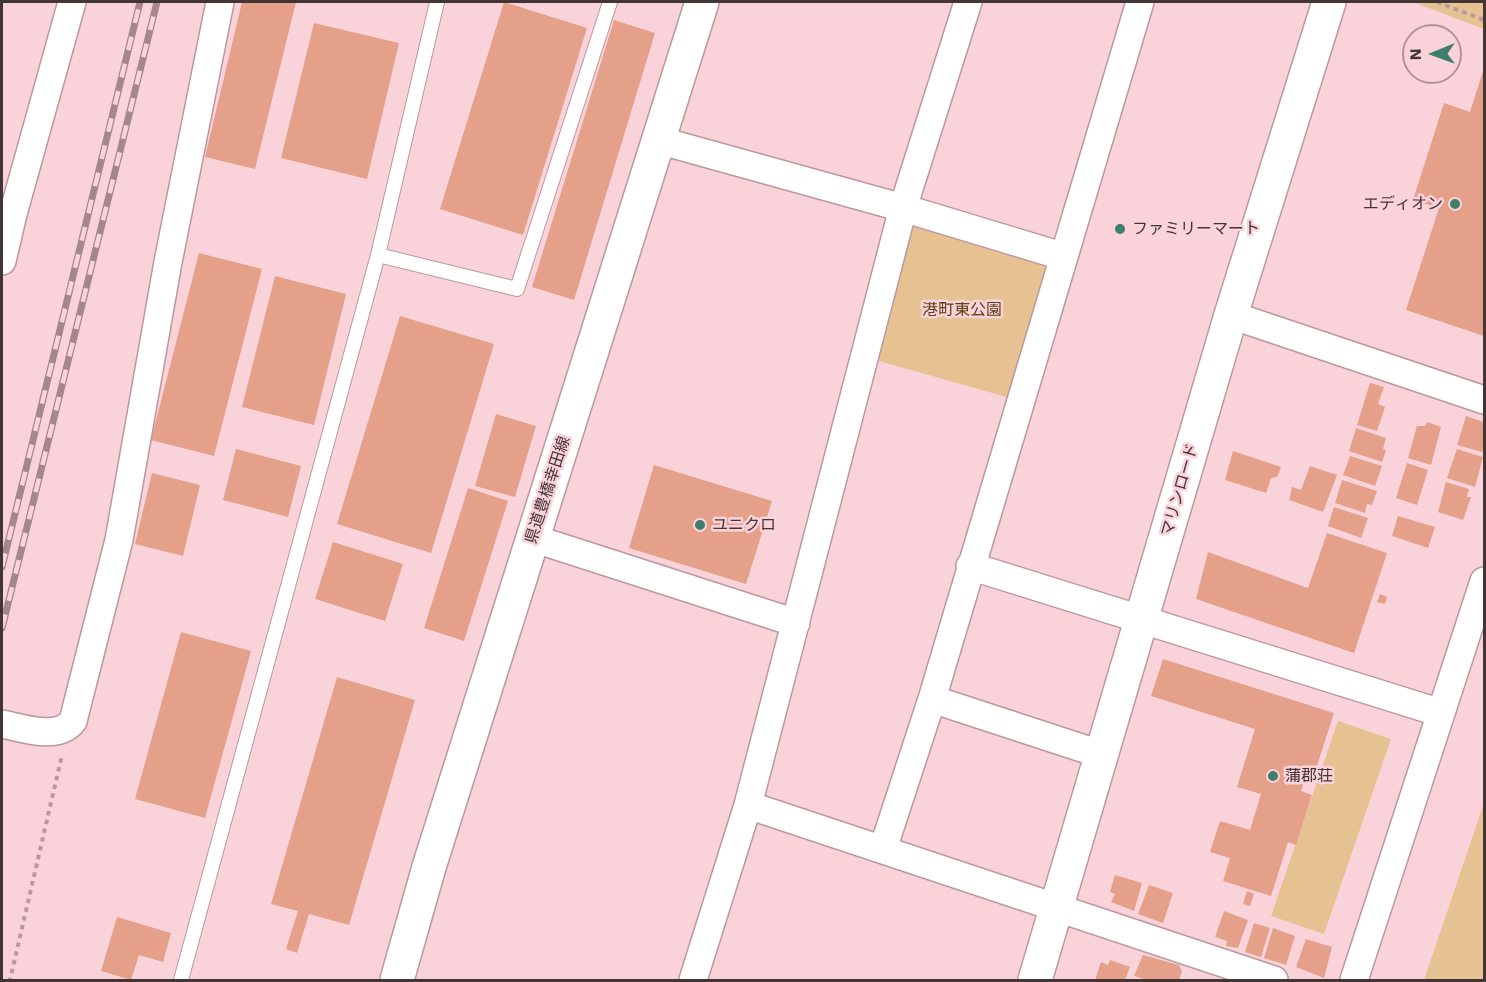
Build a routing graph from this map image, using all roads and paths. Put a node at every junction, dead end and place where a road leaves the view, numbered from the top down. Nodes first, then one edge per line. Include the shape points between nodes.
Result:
1 (72, 2) edge
2 (220, 2) edge
3 (437, 2) edge
4 (610, 2) edge
5 (702, 2) edge
6 (968, 2) edge
7 (1140, 2) edge
8 (1329, 2) edge
9 (1437, 2) edge
10 (1485, 20) edge
11 (658, 140) junction
12 (903, 208) junction
13 (7, 215) edge
14 (378, 255) junction
15 (1062, 256) junction
16 (2, 261) edge
17 (1232, 315) junction
18 (1485, 400) edge
19 (532, 538) junction
20 (970, 566) junction
21 (1485, 580) edge
22 (1142, 621) junction
23 (796, 623) junction
24 (932, 699) junction
25 (1441, 713) junction
26 (2, 724) edge
27 (68, 728) junction
28 (1103, 755) junction
29 (748, 805) junction
30 (883, 849) junction
31 (1056, 908) junction
32 (1196, 969) edge
33 (12, 981) edge
34 (181, 981) edge
35 (397, 981) edge
36 (693, 981) edge
37 (1035, 981) edge
38 (1274, 981) edge
39 (1354, 981) edge

1 - 13 street
2 - 27 street via 118,540 73,721
3 - 14 lane
4 - 14 lane via 517,290
5 - 11 street, 県道豊橋幸田線
6 - 12 street
7 - 15 street
8 - 17 street, マリンロード
9 - 10 path
11 - 12 street
11 - 19 street, 県道豊橋幸田線
12 - 15 street
12 - 23 street
13 - 16 street
14 - 34 lane
15 - 20 street
17 - 18 street
17 - 22 street, マリンロード
19 - 23 street
19 - 35 street, 県道豊橋幸田線
20 - 22 street
20 - 24 street
21 - 25 street
22 - 25 street
22 - 28 street, マリンロード
23 - 29 street
24 - 28 street
24 - 30 street
25 - 39 street
26 - 27 street via 51,732
27 - 33 path
28 - 31 street, マリンロード
29 - 30 street
29 - 36 street
30 - 31 street
31 - 32 street
31 - 37 street, マリンロード
32 - 38 street

